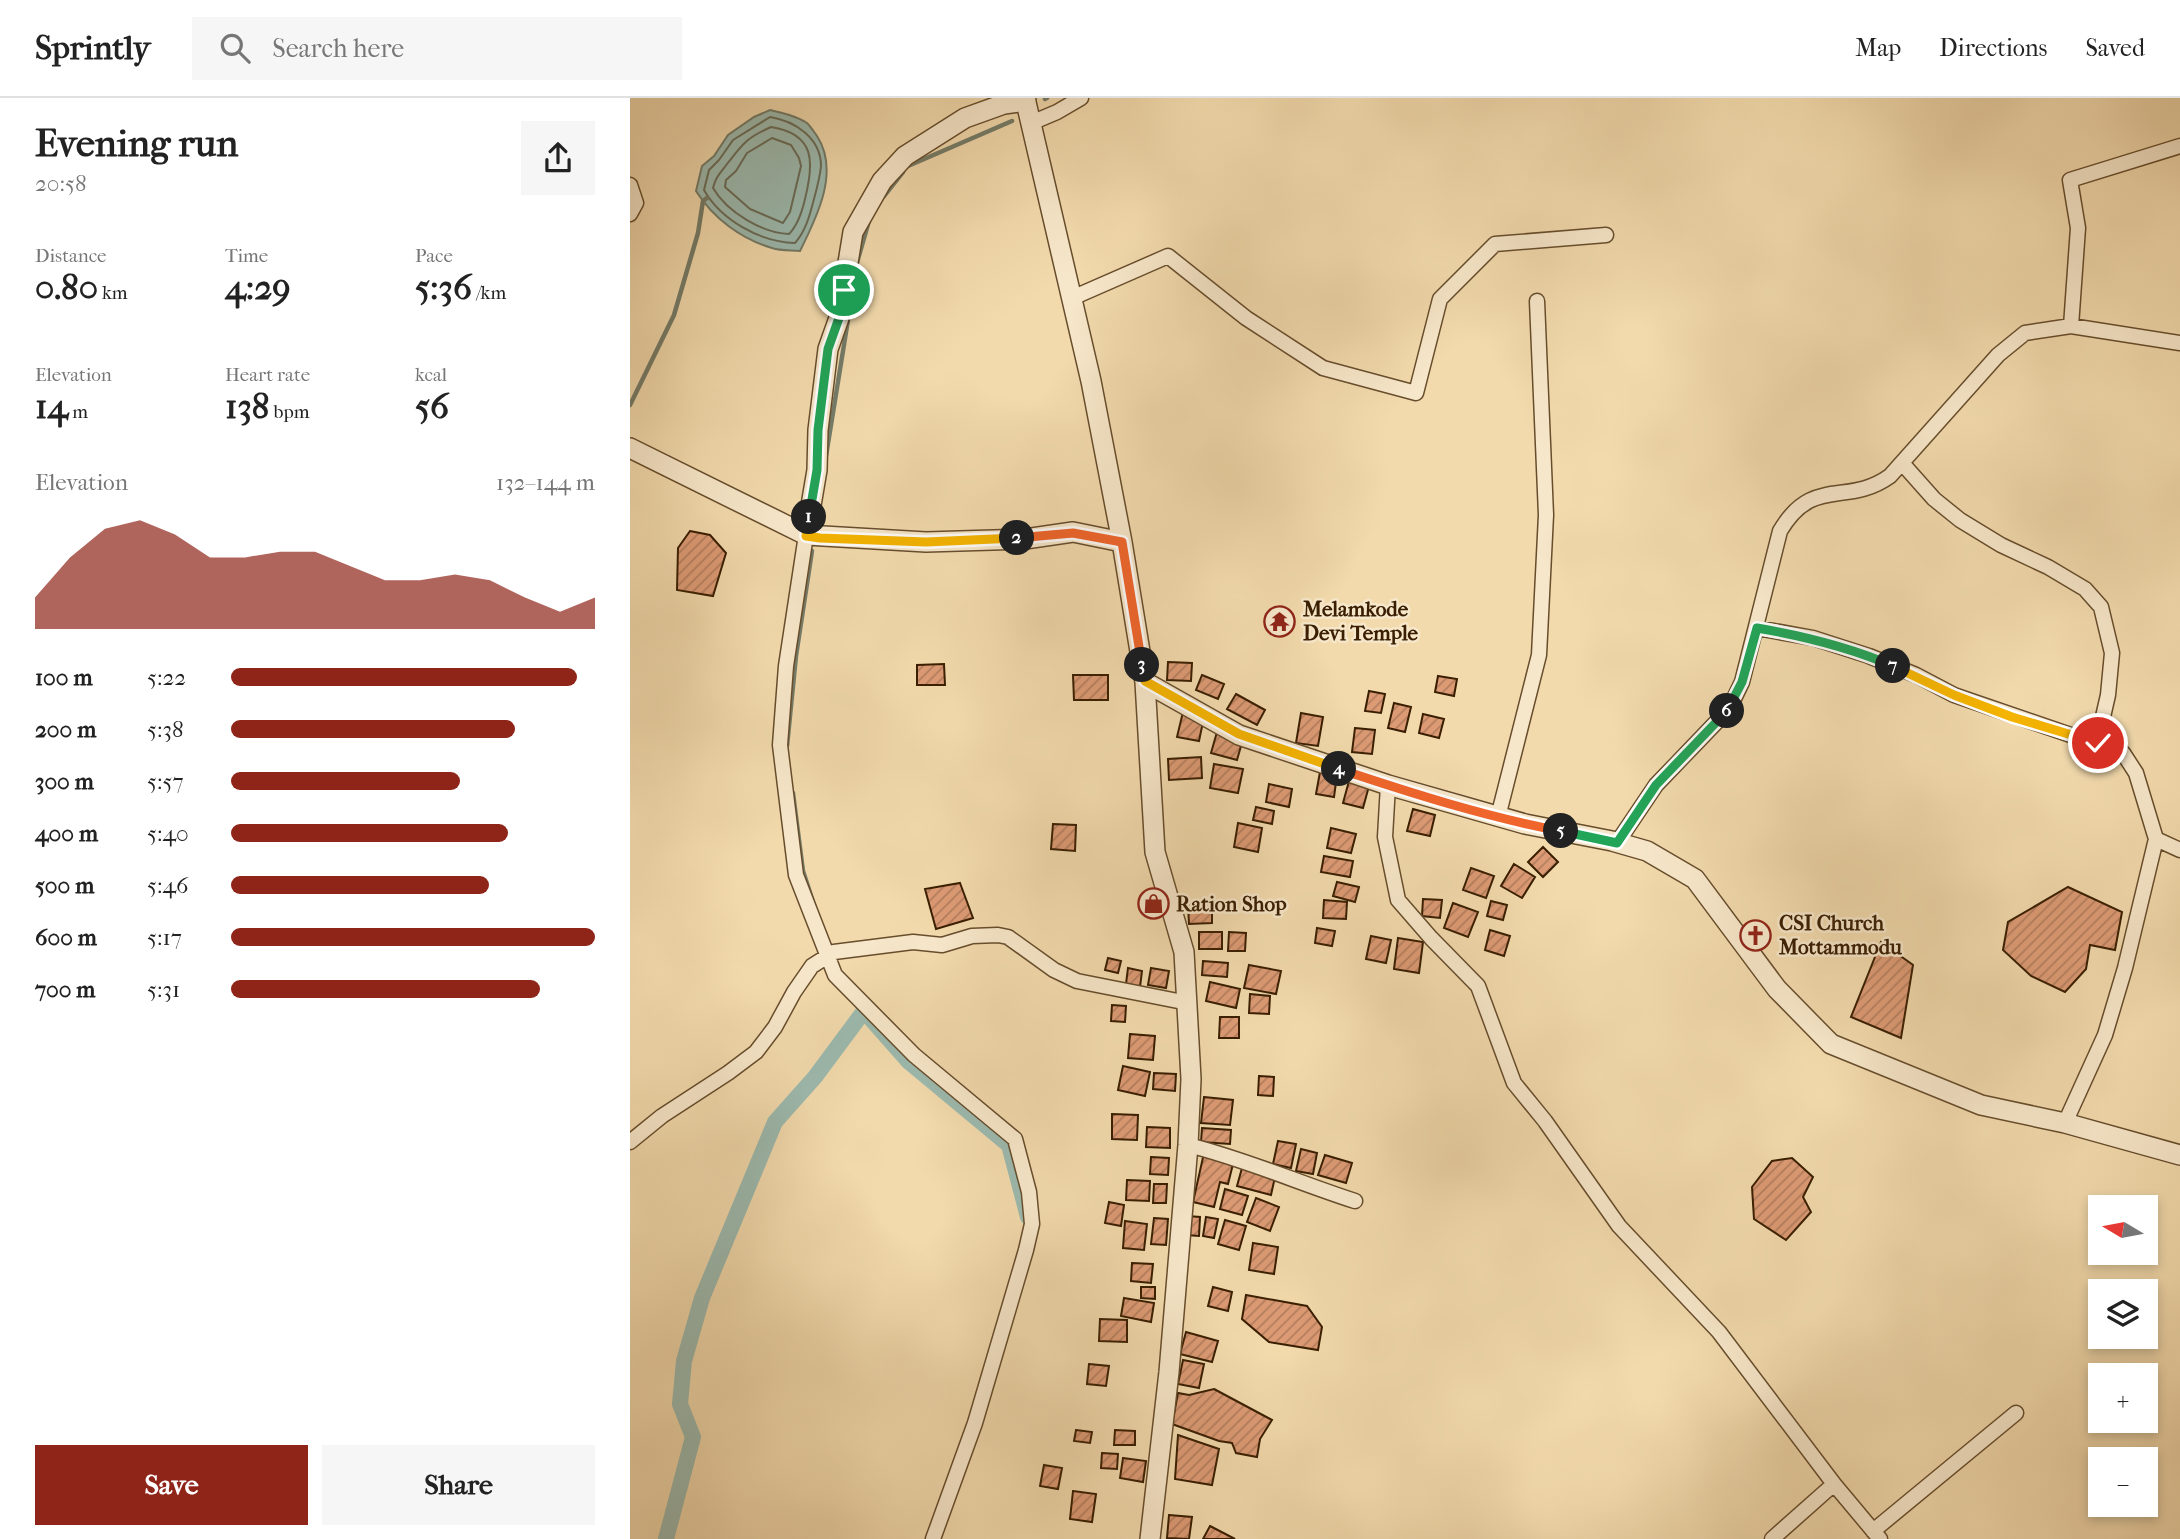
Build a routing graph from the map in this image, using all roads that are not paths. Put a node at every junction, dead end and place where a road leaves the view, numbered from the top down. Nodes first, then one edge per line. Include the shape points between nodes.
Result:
1 (1081, 98) edge
2 (1025, 99) edge
3 (1031, 123) junction
4 (2180, 146) edge
5 (630, 185) edge
6 (630, 214) edge
7 (1606, 234) dead end
8 (1072, 298) junction
9 (1537, 301) dead end
10 (2071, 326) junction
11 (2180, 343) edge
12 (630, 448) edge
13 (1902, 463) junction
14 (806, 536) junction
15 (1122, 542) junction
16 (1757, 628) junction
17 (1145, 681) junction
18 (2098, 743) junction
19 (1388, 785) junction
20 (1497, 817) junction
21 (2156, 839) junction
22 (1617, 843) junction
23 (2180, 850) edge
24 (827, 956) junction
25 (1188, 1003) junction
26 (2065, 1123) junction
27 (630, 1142) edge
28 (1188, 1144) junction
29 (2180, 1155) edge
30 (1355, 1201) dead end
31 (2016, 1413) dead end
32 (1834, 1484) junction
33 (1876, 1535) edge
34 (933, 1539) edge
35 (1150, 1539) edge
36 (1772, 1539) edge

1 - 3 street
2 - 3 street
2 - 14 street via 965,118 905,156 882,181 853,232 839,318 828,349
3 - 8 street
4 - 10 street via 2070,180 2078,228
5 - 6 street via 636,203
7 - 8 street via 1495,244 1440,299 1416,393 1323,368 1246,318 1168,256
8 - 15 street
9 - 20 street via 1546,516 1539,655
10 - 11 street
10 - 13 street via 2025,333 1998,355
12 - 14 street
13 - 16 street via 1875,487 1818,495 1788,517 1775,546
13 - 18 street via 1959,520 2085,589 2101,607 2112,653
14 - 15 street via 926,542 1073,533
14 - 24 street via 786,666 780,745 796,875
15 - 17 street
16 - 18 street via 1813,638 1869,656 1954,695
16 - 22 street via 1729,709 1656,785
17 - 19 street via 1239,734
17 - 25 street via 1155,852 1184,952
18 - 21 street via 2123,753 2136,772
19 - 20 street
19 - 32 street via 1385,837 1398,900 1478,986 1514,1083 1619,1226 1719,1332
20 - 22 street
21 - 23 street
21 - 26 street via 2105,1035
22 - 26 street via 1647,851 1695,879 1777,989 1831,1044 1981,1105
24 - 25 street via 865,946 942,945 972,936 998,935 1077,981
24 - 27 street via 812,966 756,1052
24 - 34 street via 835,975 914,1055 1015,1139 1029,1192 1032,1224 1026,1250 975,1423
25 - 28 street
26 - 29 street
28 - 30 street
28 - 35 street
31 - 33 street
32 - 33 street
32 - 36 street

